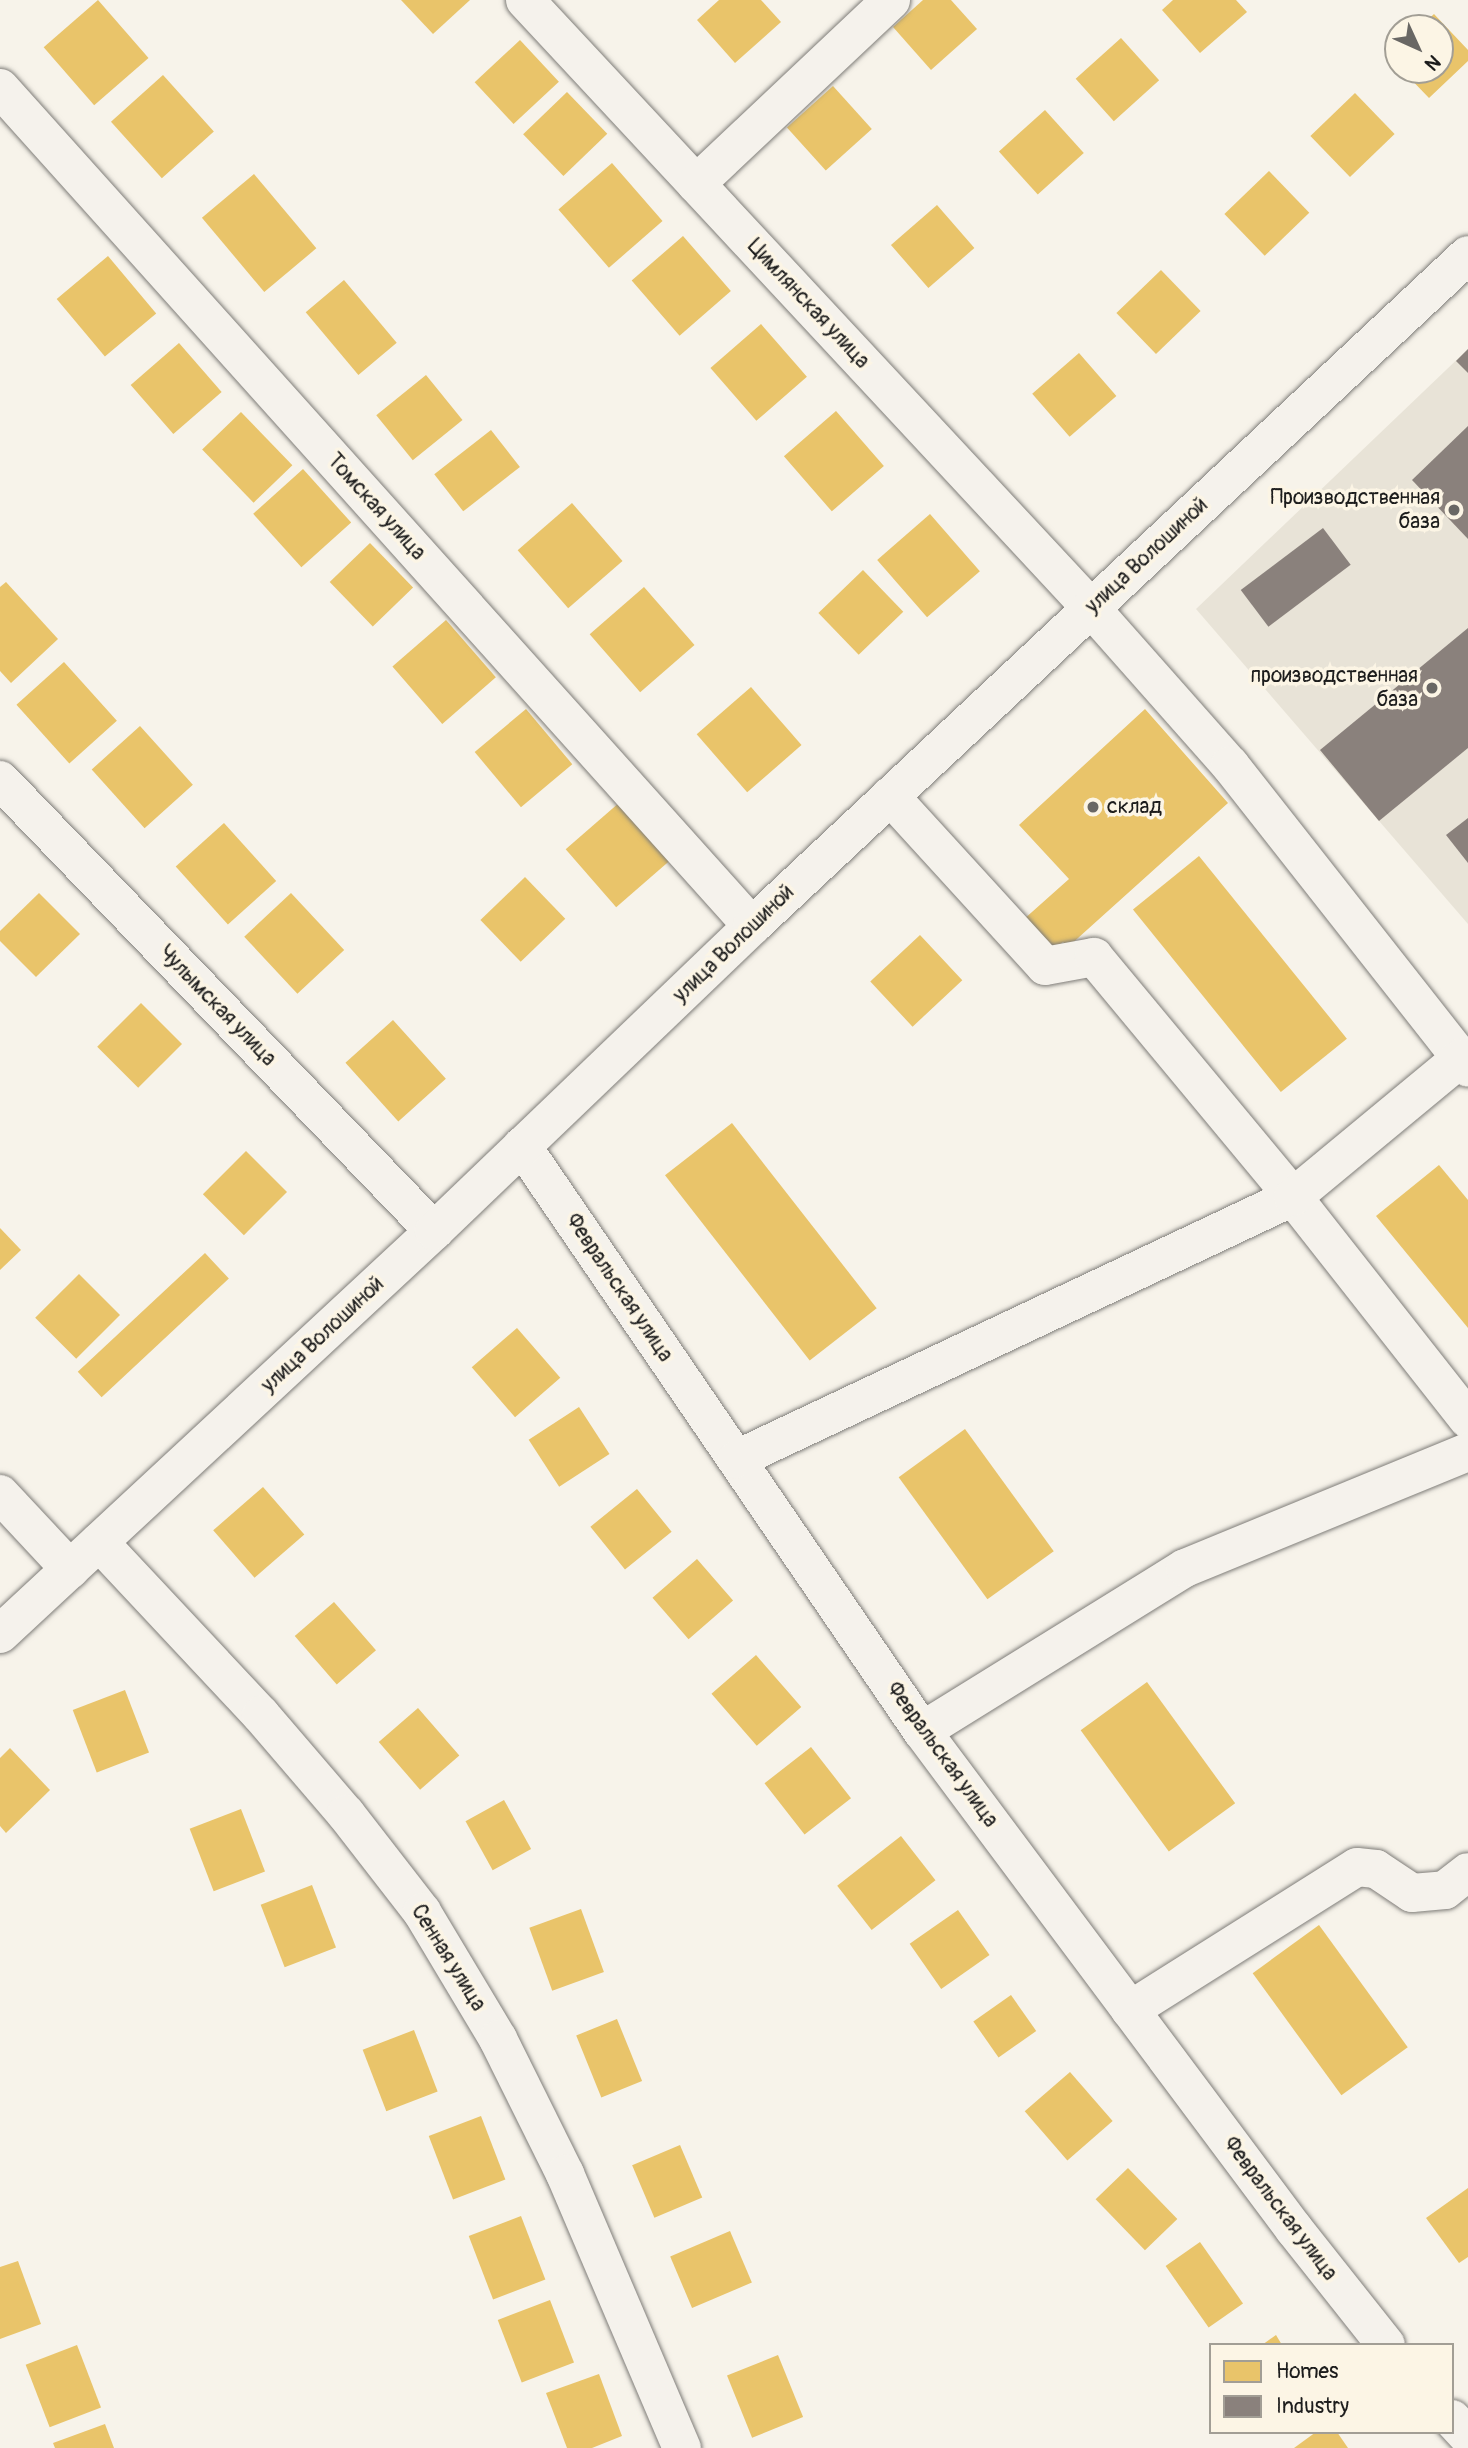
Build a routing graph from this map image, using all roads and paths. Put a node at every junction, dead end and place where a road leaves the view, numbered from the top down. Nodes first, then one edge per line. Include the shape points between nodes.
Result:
1 (525, 0) edge
2 (891, 0) edge
3 (0, 88) edge
4 (696, 184) junction
5 (1468, 255) edge
6 (1090, 608) junction
7 (0, 780) edge
8 (890, 796) junction
9 (752, 926) junction
10 (1464, 1063) edge
11 (522, 1146) junction
12 (1293, 1197) junction
13 (434, 1231) junction
14 (1468, 1419) edge
15 (1468, 1452) edge
16 (737, 1459) junction
17 (0, 1494) edge
18 (99, 1542) junction
19 (70, 1569) junction
20 (0, 1633) edge
21 (922, 1731) junction
22 (1468, 1872) edge
23 (1130, 2010) junction
24 (1384, 2343) edge
25 (1454, 2421) edge
26 (1468, 2436) edge
27 (682, 2448) edge

1 - 4 street, Цимлянская улица
2 - 4 street
3 - 9 street, Томская улица
4 - 6 street, Цимлянская улица
5 - 6 street, улица Волошиной
6 - 8 street, улица Волошиной
6 - 10 street, Цимлянская улица via 1230,765
7 - 13 street, Чулымская улица
8 - 9 street, улица Волошиной
8 - 12 street via 1045,966 1094,957
9 - 11 street, улица Волошиной
10 - 12 street
11 - 13 street, улица Волошиной
11 - 16 street, Февральская улица
12 - 14 street
12 - 16 street
13 - 18 street, улица Волошиной
15 - 21 street via 1185,1568
16 - 21 street, Февральская улица
17 - 19 street
18 - 19 street, улица Волошиной
18 - 27 street, Сенная улица via 261,1715 422,1912 498,2039 559,2162
19 - 20 street, улица Волошиной
21 - 23 street, Февральская улица
22 - 23 street via 1444,1890 1412,1893 1376,1869 1357,1867
23 - 24 street, Февральская улица
25 - 26 street

